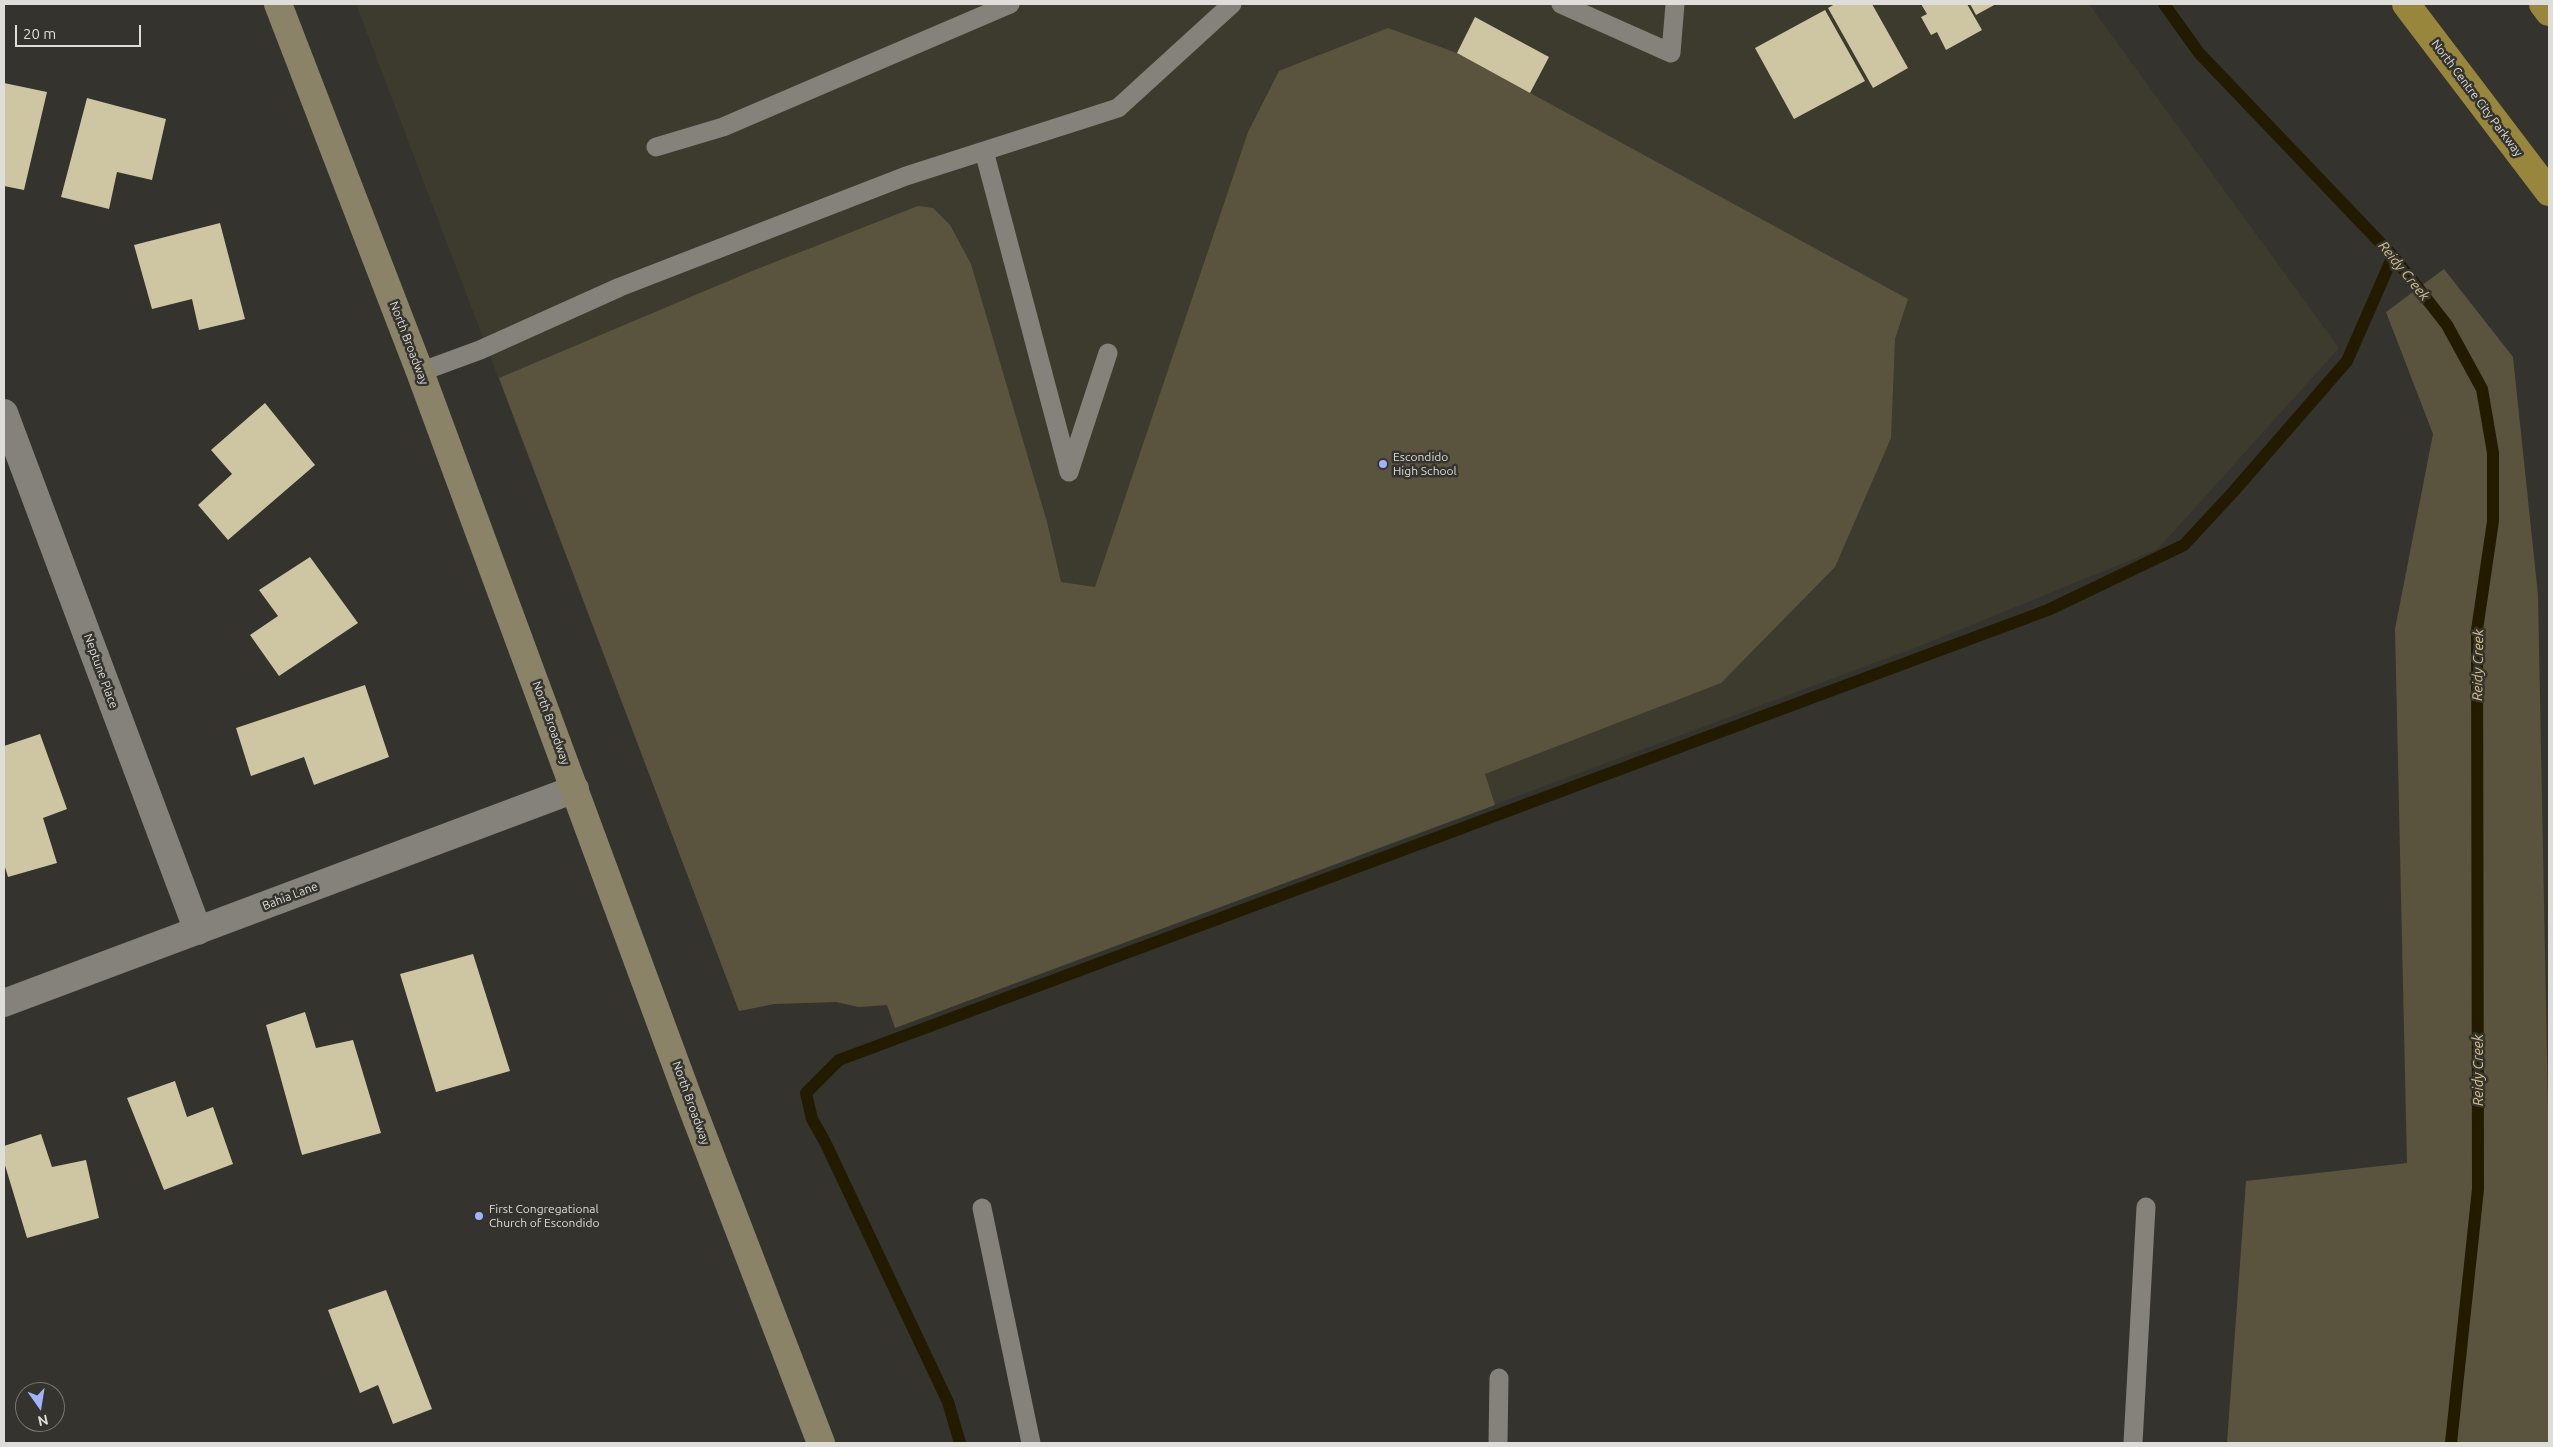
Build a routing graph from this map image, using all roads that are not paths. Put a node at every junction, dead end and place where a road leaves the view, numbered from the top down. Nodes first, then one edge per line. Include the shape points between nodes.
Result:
1 (278, 4) edge
2 (1010, 4) edge
3 (1232, 4) edge
4 (1561, 4) edge
5 (1675, 4) edge
6 (2406, 4) edge
7 (2543, 4) edge
8 (2549, 12) edge
9 (656, 147) dead end
10 (984, 151) junction
11 (2549, 192) edge
12 (1108, 353) dead end
13 (420, 372) junction
14 (4, 412) edge
15 (575, 789) junction
16 (198, 930) junction
17 (4, 1004) edge
18 (2146, 1207) dead end
19 (982, 1208) dead end
20 (1499, 1378) dead end
21 (820, 1443) edge
22 (1031, 1443) edge
23 (1498, 1443) edge
24 (2133, 1443) edge

1 - 13 main road, North Broadway
2 - 9 lane via 723,127
3 - 10 lane via 1118,108
4 - 5 lane via 1671,54
6 - 11 highway, North Centre City Parkway
7 - 8 highway
10 - 12 lane via 1070,472
10 - 13 lane via 906,176 620,287 480,350
13 - 15 main road, North Broadway
14 - 16 street, Neptune Place
15 - 16 street, Bahia Lane
15 - 21 main road, North Broadway
16 - 17 street, Bahia Lane
18 - 24 lane
19 - 22 lane
20 - 23 lane

